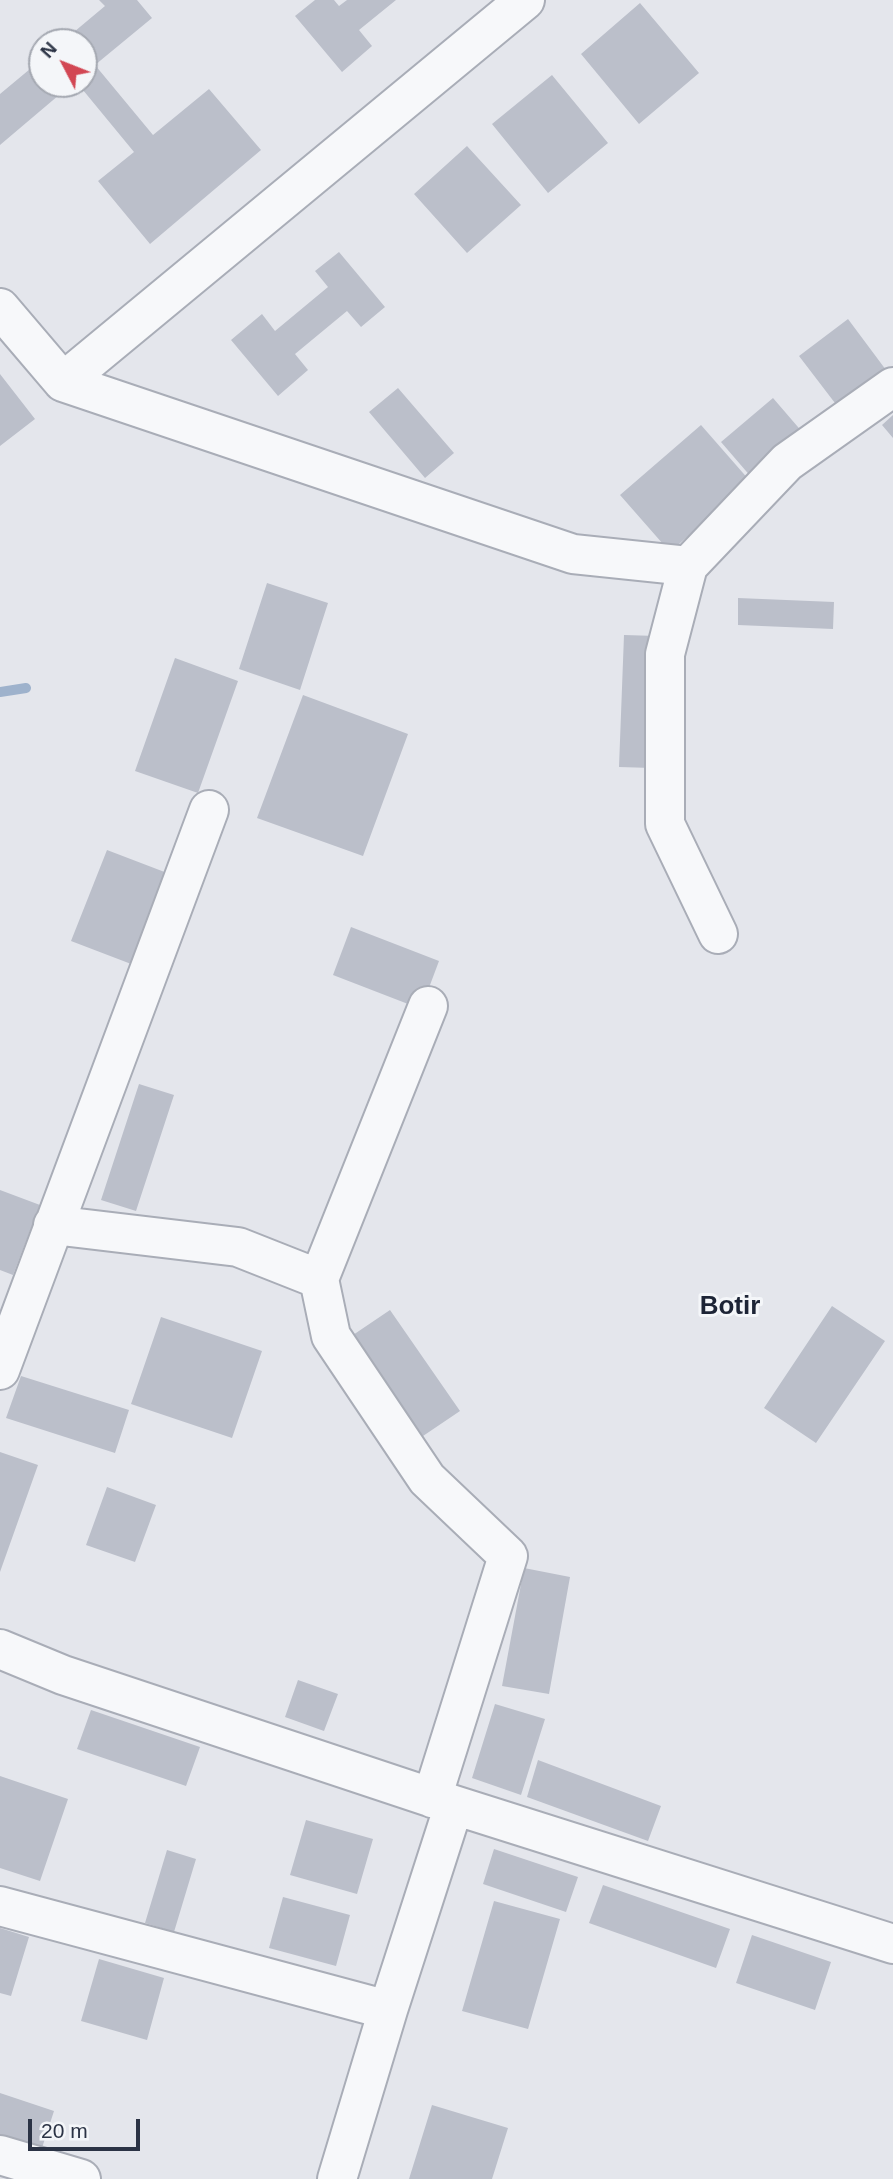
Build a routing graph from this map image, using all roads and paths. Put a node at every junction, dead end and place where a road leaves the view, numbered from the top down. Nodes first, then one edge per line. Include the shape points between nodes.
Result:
1 (525, 0) edge
2 (0, 308) edge
3 (63, 382) junction
4 (893, 387) edge
5 (688, 566) junction
6 (209, 810) dead end
7 (718, 934) dead end
8 (428, 1006) dead end
9 (52, 1225) junction
10 (319, 1279) junction
11 (0, 1370) edge
12 (0, 1649) edge
13 (443, 1802) junction
14 (0, 1906) edge
15 (893, 1944) edge
16 (388, 2010) junction
17 (0, 2155) edge
18 (81, 2179) edge
19 (337, 2179) edge

1 - 3 street
2 - 3 street
3 - 5 street via 573,554
4 - 5 street via 787,462
5 - 7 street via 665,654 665,824
6 - 9 street
8 - 10 street
9 - 10 street via 238,1247
9 - 11 street
10 - 13 street via 331,1336 427,1479 508,1556
12 - 13 street via 62,1675
13 - 15 street
13 - 16 street
14 - 16 street
16 - 19 street
17 - 18 street

